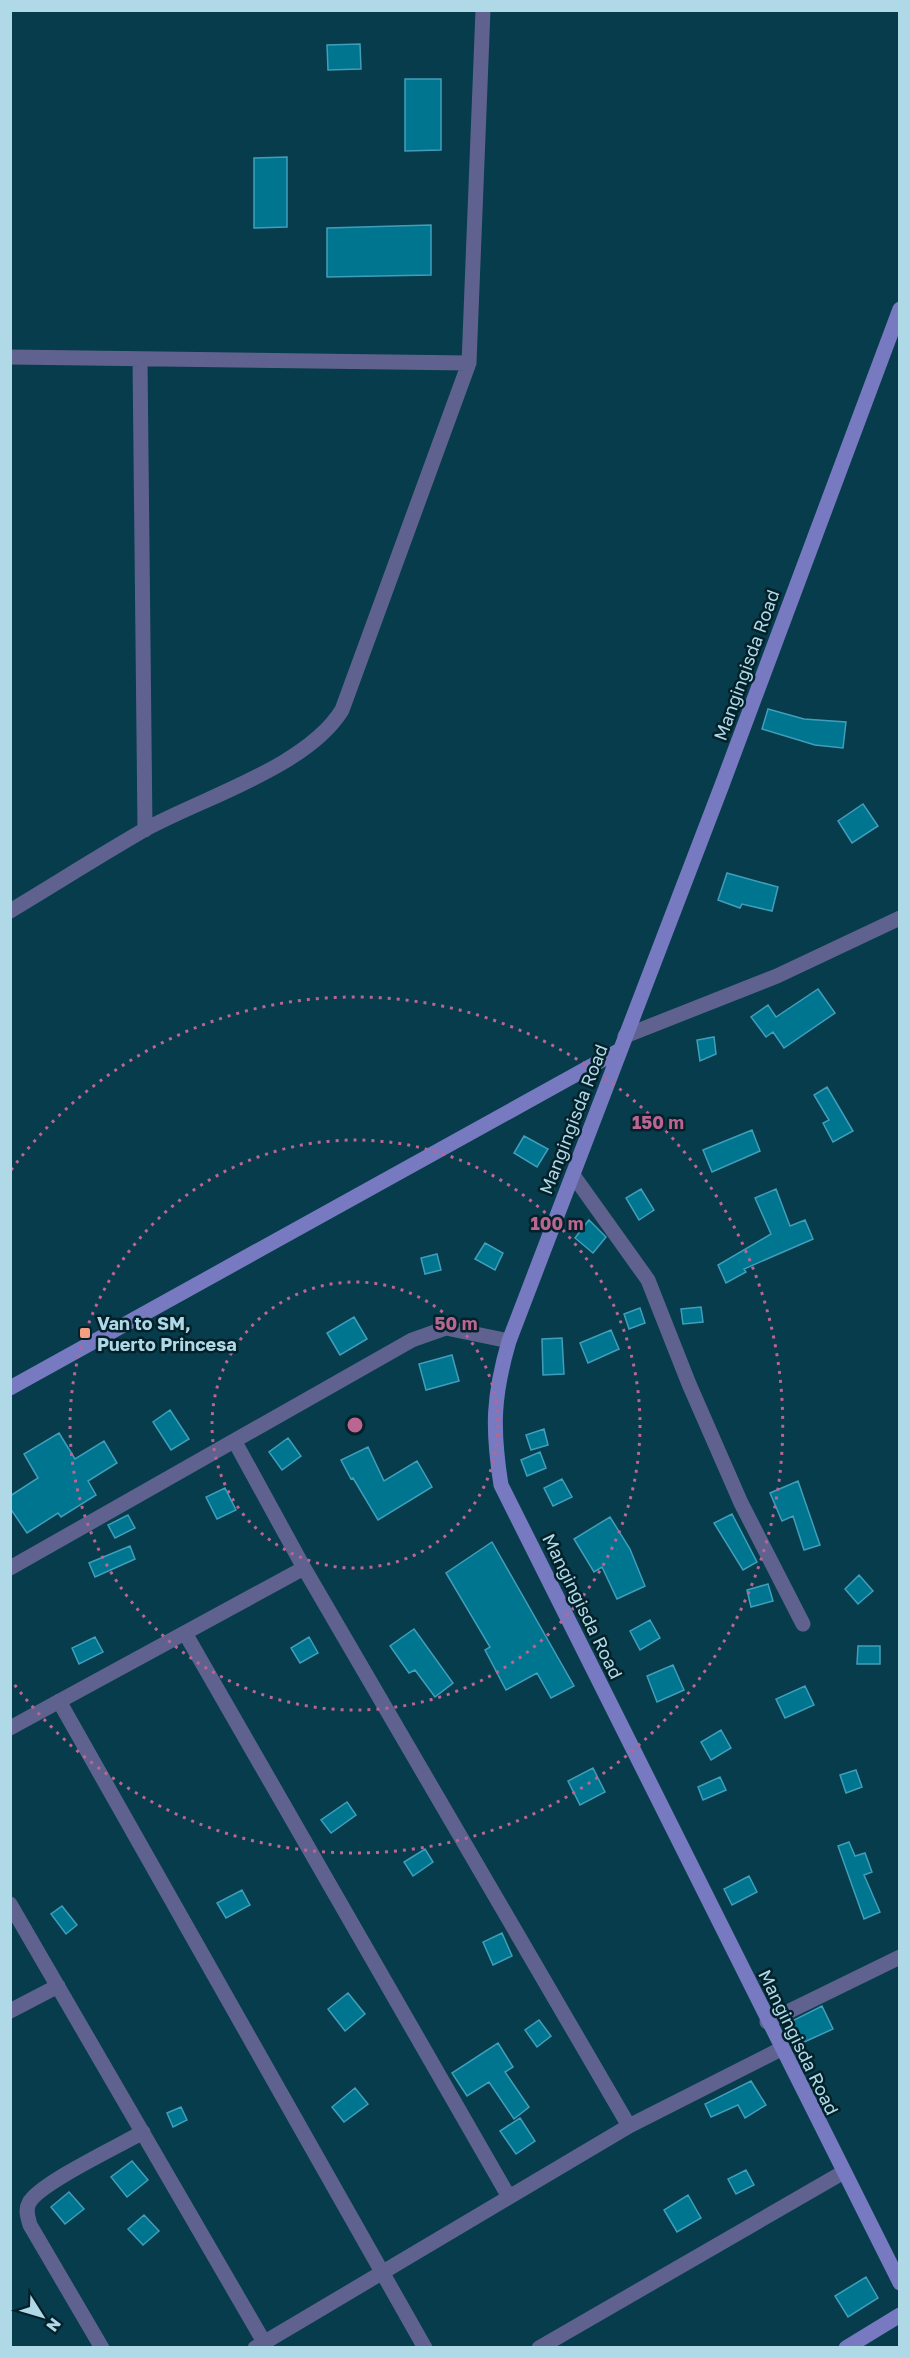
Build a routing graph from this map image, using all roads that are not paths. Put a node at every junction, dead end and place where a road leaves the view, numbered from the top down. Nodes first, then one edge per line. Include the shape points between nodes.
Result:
1 (483, 10) edge
2 (900, 309) edge
3 (10, 357) edge
4 (140, 359) junction
5 (469, 363) junction
6 (145, 830) junction
7 (10, 911) edge
8 (900, 918) edge
9 (623, 1043) junction
10 (573, 1175) junction
11 (509, 1341) junction
12 (12, 1385) edge
13 (235, 1442) junction
14 (10, 1568) edge
15 (304, 1568) junction
16 (803, 1624) dead end
17 (185, 1633) junction
18 (59, 1701) junction
19 (10, 1728) edge
20 (10, 1904) edge
21 (900, 1957) edge
22 (58, 1986) junction
23 (10, 2011) edge
24 (767, 2022) junction
25 (781, 2049) junction
26 (629, 2126) junction
27 (142, 2132) junction
28 (842, 2173) junction
29 (509, 2197) junction
30 (381, 2273) junction
31 (900, 2283) edge
32 (900, 2315) edge
33 (259, 2345) edge
34 (102, 2348) edge
35 (425, 2348) edge
36 (539, 2348) edge
37 (846, 2348) edge

1 - 5 street
2 - 9 street, Mangingisda Road
3 - 4 street
4 - 5 street
4 - 6 street
5 - 6 street via 355,678 335,721 321,736 284,761
6 - 7 street
8 - 9 street
9 - 10 street, Mangingisda Road
9 - 12 street
10 - 11 street, Mangingisda Road
10 - 16 street via 648,1280 741,1503
11 - 13 street via 462,1330 436,1331 412,1340
11 - 24 street, Mangingisda Road via 494,1404 494,1444 501,1485
13 - 14 street
13 - 15 street
15 - 17 street
15 - 26 street
17 - 18 street
17 - 29 street
18 - 19 street
18 - 30 street
20 - 22 street
21 - 24 street
22 - 23 street
22 - 27 street
24 - 25 street, Mangingisda Road
25 - 26 street
25 - 28 street, Mangingisda Road
26 - 29 street
27 - 33 street
27 - 34 street via 41,2190 28,2205 30,2225
28 - 31 street, Mangingisda Road
28 - 36 street
29 - 30 street
30 - 33 street
30 - 35 street
32 - 37 street

